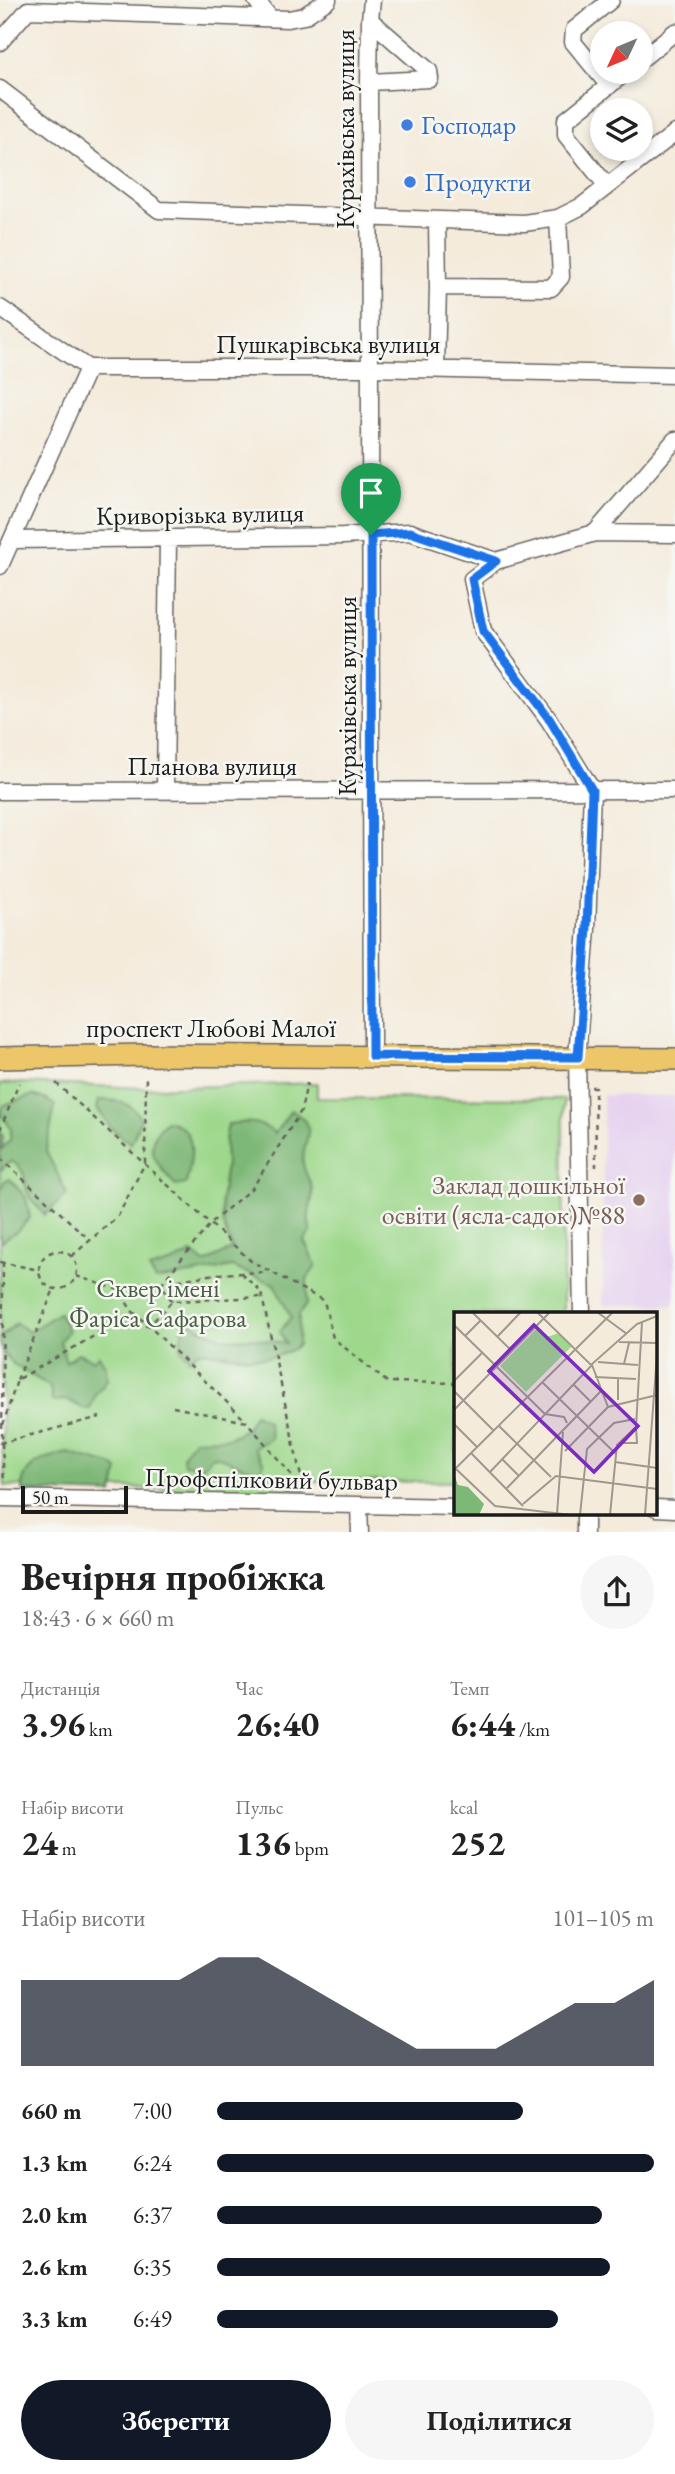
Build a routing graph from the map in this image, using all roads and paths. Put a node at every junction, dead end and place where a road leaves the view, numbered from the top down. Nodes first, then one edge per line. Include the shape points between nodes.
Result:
1 (256, 0) edge
2 (328, 0) edge
3 (372, 0) edge
4 (611, 0) edge
5 (32, 5) edge
6 (270, 19) junction
7 (370, 20) junction
8 (675, 33) edge
9 (0, 42) edge
10 (653, 50) edge
11 (369, 82) junction
12 (611, 84) edge
13 (608, 86) junction
14 (0, 89) edge
15 (675, 133) edge
16 (607, 186) junction
17 (370, 216) junction
18 (558, 218) junction
19 (438, 220) junction
20 (438, 287) junction
21 (0, 308) edge
22 (88, 368) junction
23 (369, 368) junction
24 (436, 369) junction
25 (675, 375) edge
26 (675, 440) edge
27 (595, 533) junction
28 (675, 534) edge
29 (371, 535) junction
30 (168, 538) junction
31 (12, 540) junction
32 (496, 561) junction
33 (0, 566) edge
34 (164, 790) junction
35 (371, 790) junction
36 (592, 790) junction
37 (675, 790) edge
38 (0, 791) edge
39 (372, 1056) junction
40 (578, 1057) junction
41 (0, 1058) edge
42 (675, 1059) edge
43 (146, 1074) dead end
44 (19, 1083) dead end
45 (56, 1083) dead end
46 (307, 1083) dead end
47 (0, 1130) edge
48 (0, 1158) edge
49 (145, 1163) junction
50 (212, 1223) junction
51 (91, 1241) junction
52 (72, 1256) junction
53 (2, 1262) edge
54 (39, 1270) junction
55 (272, 1272) junction
56 (241, 1273) junction
57 (76, 1276) junction
58 (161, 1283) junction
59 (54, 1289) junction
60 (119, 1290) junction
61 (262, 1297) junction
62 (172, 1301) junction
63 (582, 1312) edge
64 (149, 1326) junction
65 (17, 1380) junction
66 (454, 1383) edge
67 (173, 1407) dead end
68 (100, 1417) dead end
69 (247, 1422) junction
70 (2, 1425) junction
71 (1, 1443) edge
72 (2, 1492) edge
73 (359, 1506) junction
74 (454, 1507) edge
75 (360, 1532) edge

1 - 6 street
2 - 6 street via 304,16
3 - 7 street, Курахівська вулиця
4 - 13 street via 574,30 573,42
5 - 6 street
5 - 9 street
7 - 11 street, Курахівська вулиця
7 - 11 street via 429,71 430,79
8 - 10 street
11 - 17 street, Курахівська вулиця
12 - 13 street
13 - 16 street via 566,120 566,135
14 - 17 street via 159,210
15 - 16 street
16 - 18 street
17 - 19 street
17 - 23 street, Курахівська вулиця
18 - 19 street via 524,223
18 - 20 street via 561,277 551,288
19 - 20 street
20 - 24 street
21 - 22 street
22 - 23 street, Пушкарівська вулиця
22 - 31 street
23 - 24 street, Пушкарівська вулиця
23 - 29 street, Курахівська вулиця
24 - 25 street, Пушкарівська вулиця
26 - 27 street
27 - 28 street
27 - 32 street
29 - 30 street, Криворізька вулиця
29 - 32 street, Криворізька вулиця via 410,532
29 - 35 street, Курахівська вулиця
30 - 31 street, Криворізька вулиця
30 - 34 street
31 - 33 street
32 - 36 street via 472,579 483,631 550,720
34 - 35 street, Планова вулиця
34 - 38 street, Планова вулиця
35 - 36 street, Планова вулиця
35 - 39 street, Курахівська вулиця
36 - 37 street, Планова вулиця
36 - 40 street
39 - 40 main road, проспект Любові Малої
39 - 41 main road, проспект Любові Малої
40 - 42 main road, проспект Любові Малої
40 - 63 street
43 - 49 path
44 - 47 path
45 - 49 path
46 - 50 path via 301,1111 253,1186
48 - 51 path
49 - 50 path
49 - 51 path via 118,1216
50 - 55 path via 251,1261
50 - 58 path
51 - 52 path
52 - 54 path via 54,1251 43,1258
52 - 57 path
53 - 54 path
53 - 70 path
54 - 59 path via 43,1282
55 - 56 path
55 - 66 path via 324,1301 333,1338 387,1382
56 - 58 path
56 - 61 path
57 - 59 path via 65,1288
57 - 60 path
58 - 60 path
58 - 62 path
59 - 65 path
60 - 64 path
61 - 62 path
61 - 69 path via 304,1491
62 - 64 path
64 - 65 path via 115,1324
64 - 69 path
65 - 70 path
67 - 69 path
68 - 71 path
70 - 71 path
71 - 72 path
72 - 73 street, Профспілковий бульвар
73 - 74 street, Профспілковий бульвар
73 - 75 street

